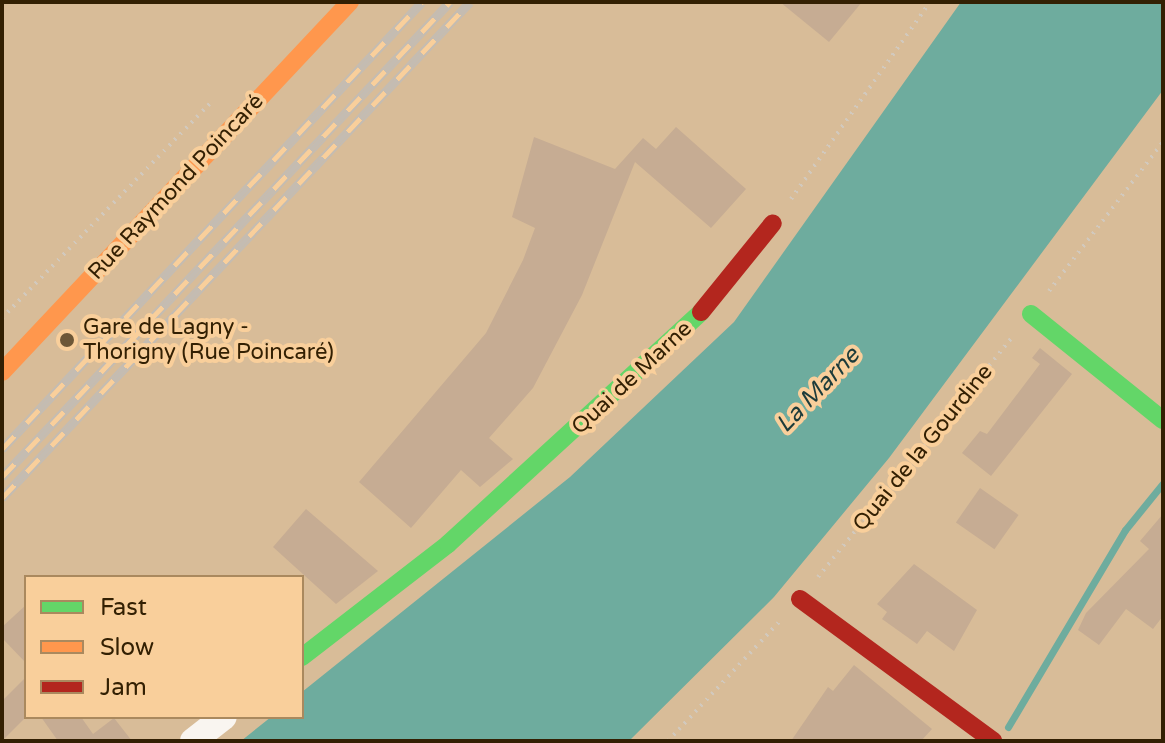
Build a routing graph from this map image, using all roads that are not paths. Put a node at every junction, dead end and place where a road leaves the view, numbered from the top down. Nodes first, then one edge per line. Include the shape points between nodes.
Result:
1 (350, 2) edge
2 (773, 223) road end
3 (1031, 314) road end
4 (2, 372) edge
5 (1163, 420) edge
6 (800, 599) road end
7 (304, 655) edge
8 (221, 719) edge
9 (193, 741) edge
10 (993, 741) edge

1 - 4 street, Rue Raymond Poincaré
2 - 7 street, Quai de Marne via 676,342 448,544
3 - 5 street
6 - 10 street
8 - 9 street

